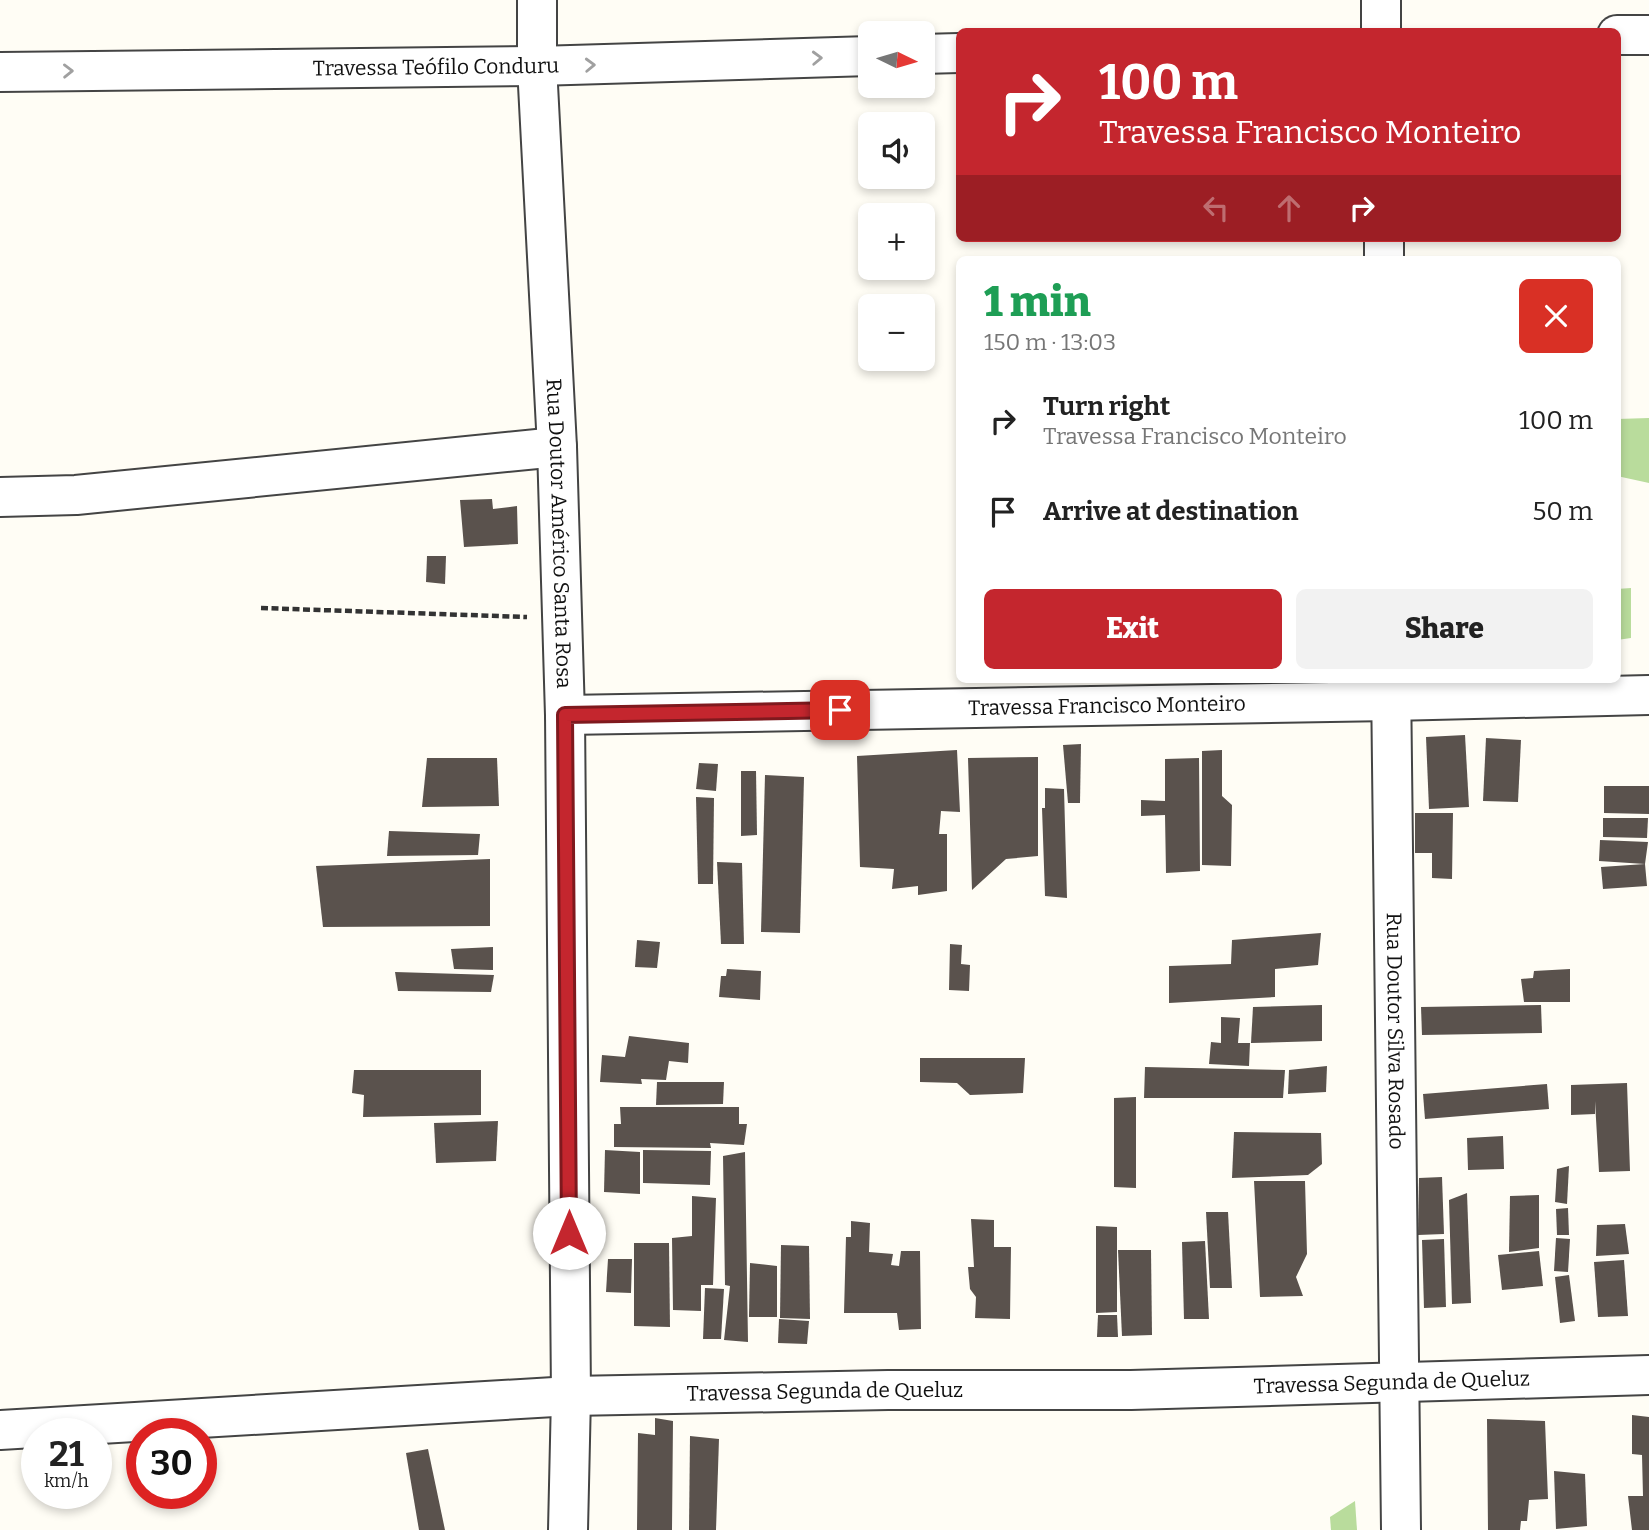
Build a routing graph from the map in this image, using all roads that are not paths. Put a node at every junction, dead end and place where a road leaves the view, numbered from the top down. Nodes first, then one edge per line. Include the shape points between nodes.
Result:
1 (537, 0) edge
2 (1381, 0) edge
3 (1381, 28) edge
4 (1649, 35) edge
5 (1621, 36) edge
6 (956, 53) edge
7 (935, 54) edge
8 (858, 56) edge
9 (537, 66) junction
10 (0, 72) edge
11 (557, 447) junction
12 (0, 497) edge
13 (1391, 690) edge
14 (1649, 695) edge
15 (565, 715) junction
16 (1649, 1375) edge
17 (1398, 1382) junction
18 (570, 1396) junction
19 (0, 1430) edge
20 (568, 1530) edge
21 (1401, 1530) edge

1 - 9 street, Rua Doutor Américo Santa Rosa
2 - 3 street
4 - 5 street
6 - 7 street
9 -> 8 street, Travessa Teófilo Conduru
10 -> 9 street, Travessa Teófilo Conduru
9 - 11 street, Rua Doutor Américo Santa Rosa
11 - 12 street via 76,495
11 - 15 street, Rua Doutor Américo Santa Rosa
13 - 14 street, Travessa Francisco Monteiro
13 - 15 street, Travessa Francisco Monteiro
13 - 17 street, Rua Doutor Silva Rosado
15 - 18 street, Rua Doutor Américo Santa Rosa
16 - 17 street, Travessa Segunda de Queluz
17 - 18 street, Travessa Segunda de Queluz
17 - 21 street, Rua Doutor Silva Rosado
18 - 19 street, Travessa Segunda de Queluz
18 - 20 street, Rua Doutor Américo Santa Rosa

